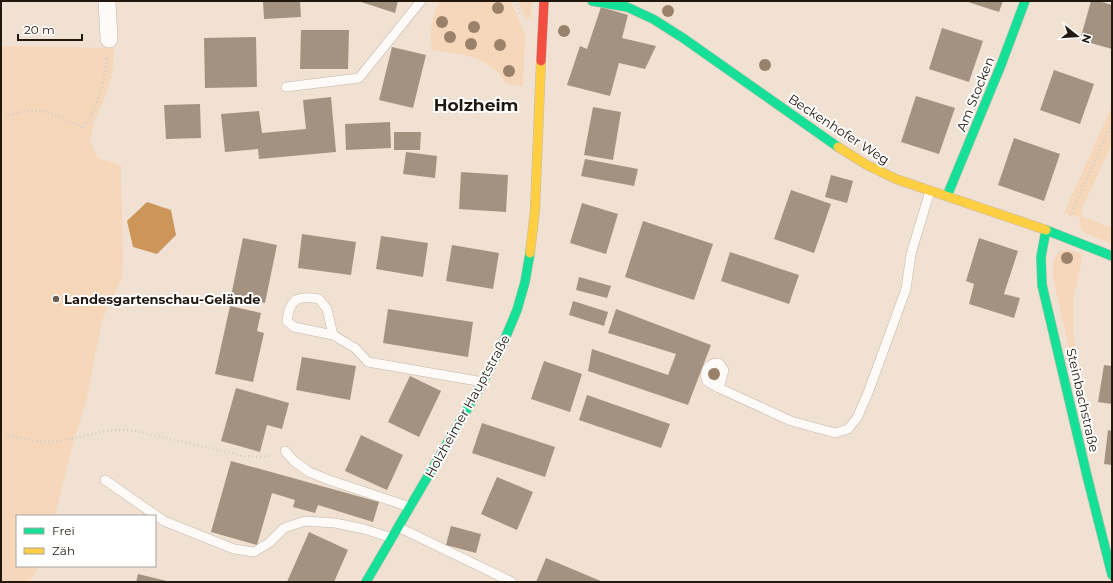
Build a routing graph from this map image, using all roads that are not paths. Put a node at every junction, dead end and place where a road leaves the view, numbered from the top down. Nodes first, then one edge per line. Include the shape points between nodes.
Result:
1 (107, 1) edge
2 (421, 1) edge
3 (544, 1) edge
4 (592, 1) edge
5 (1025, 1) edge
6 (109, 39) road end
7 (286, 87) dead end
8 (930, 191) junction
9 (947, 196) junction
10 (1046, 230) junction
11 (1112, 256) edge
12 (333, 335) junction
13 (483, 382) junction
14 (719, 388) dead end
15 (285, 451) road end
16 (105, 480) dead end
17 (410, 507) junction
18 (155, 515) edge
19 (156, 515) edge
20 (398, 527) junction
21 (392, 538) junction
22 (1112, 575) edge
23 (366, 582) edge
24 (512, 582) edge

1 - 6 street
2 - 7 lane via 359,78
3 - 13 street, Holzheimer Hauptstraße via 533,243 512,324
4 - 8 street, Beckenhofer Weg via 627,7 653,19 866,165
5 - 9 street, Am Stocken
8 - 9 street, Beckenhofer Weg
8 - 14 lane via 911,254 906,289 868,393 857,418 848,429 835,433 791,421
9 - 10 street, Beckenhofer Weg
10 - 11 street, Beckenhofer Weg
10 - 22 street, Steinbachstraße via 1041,250 1042,285
12 - 12 lane via 294,327 287,321 288,310 296,299 307,296 320,299 327,309
12 - 13 lane via 355,348 368,362
13 - 17 street, Holzheimer Hauptstraße
15 - 17 lane via 309,472
16 - 18 lane
17 - 20 street, Holzheimer Hauptstraße
19 - 21 lane via 234,549 254,552 284,528 305,521 364,529
20 - 21 street, Holzheimer Hauptstraße
20 - 24 lane
21 - 23 street, Holzheimer Hauptstraße

